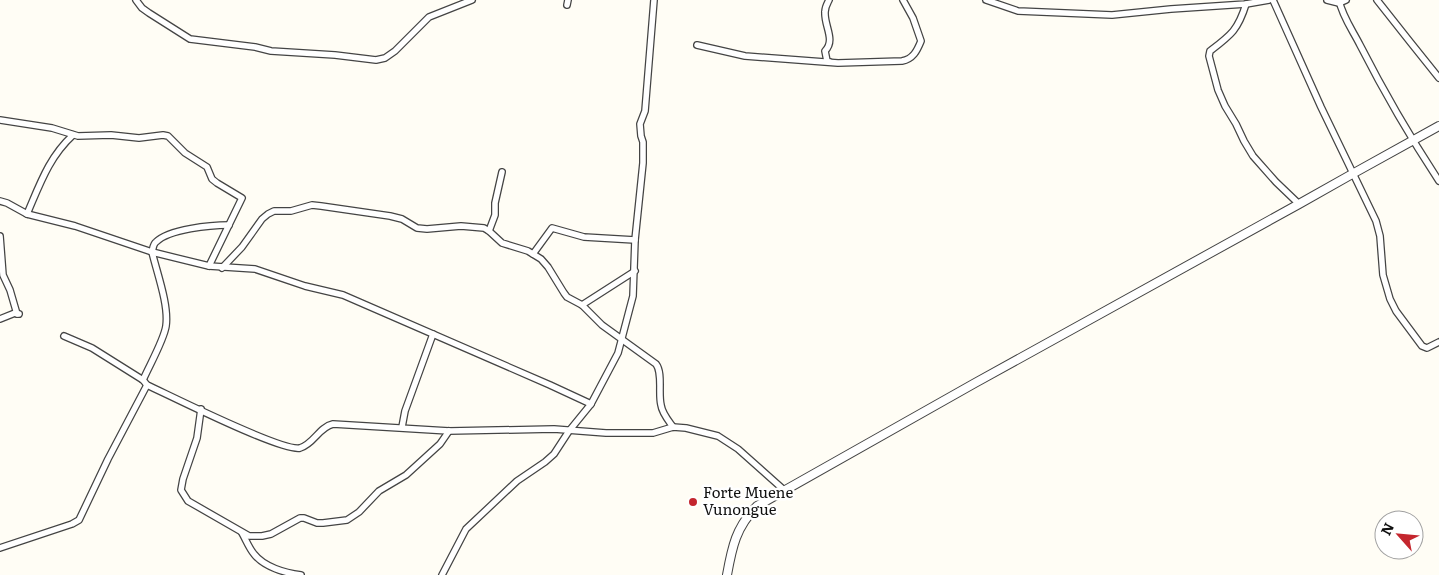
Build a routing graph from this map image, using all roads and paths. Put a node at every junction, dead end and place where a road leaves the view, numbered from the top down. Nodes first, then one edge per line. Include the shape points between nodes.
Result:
1 (136, 0) edge
2 (472, 0) edge
3 (654, 0) edge
4 (829, 0) edge
5 (903, 0) edge
6 (986, 0) edge
7 (1271, 0) edge
8 (1327, 0) edge
9 (1346, 0) edge
10 (1378, 0) edge
11 (1339, 1) edge
12 (1246, 4) junction
13 (697, 44) dead end
14 (830, 62) junction
15 (1439, 78) edge
16 (0, 120) edge
17 (1439, 126) edge
18 (73, 135) junction
19 (1412, 140) junction
20 (502, 172) dead end
21 (1354, 173) junction
22 (1439, 181) edge
23 (0, 201) edge
24 (1300, 204) junction
25 (27, 214) junction
26 (229, 225) junction
27 (489, 230) junction
28 (0, 236) edge
29 (635, 240) junction
30 (152, 252) junction
31 (533, 254) junction
32 (209, 266) junction
33 (222, 268) junction
34 (635, 271) junction
35 (582, 305) junction
36 (0, 319) edge
37 (433, 334) junction
38 (64, 336) dead end
39 (621, 340) junction
40 (1439, 342) edge
41 (143, 380) junction
42 (147, 385) junction
43 (591, 404) junction
44 (200, 409) junction
45 (402, 427) junction
46 (673, 427) junction
47 (449, 431) junction
48 (569, 431) junction
49 (784, 490) junction
50 (242, 533) junction
51 (0, 548) edge
52 (301, 575) edge
53 (442, 575) edge
54 (728, 575) edge

1 - 2 street via 149,13 190,38 271,51 376,60 395,52 429,17
3 - 29 street via 645,111 640,124 643,142
4 - 14 street via 824,12 831,42 825,51 826,60
5 - 14 street via 921,41 912,58 902,61
6 - 12 street via 1018,11 1112,15
7 - 12 street
7 - 21 street
8 - 11 street
9 - 11 street
10 - 15 street
11 - 19 street
12 - 24 street via 1238,26 1210,50 1218,90 1253,156
13 - 14 street via 745,56
16 - 18 street via 52,128
17 - 19 street
18 - 25 street via 55,153
18 - 26 street via 168,136 185,153 207,167 212,179 242,198
19 - 21 street
19 - 22 street
20 - 27 street via 495,203 496,215
21 - 24 street
21 - 40 street via 1376,221 1382,249 1382,275 1396,311 1422,346 1427,348
23 - 25 street
24 - 49 street
25 - 30 street
26 - 30 street via 170,234 156,241
26 - 32 street
27 - 31 street via 502,243
27 - 33 street via 461,226 417,228 390,216 321,206 274,211 262,219
28 - 36 street via 3,275 18,314
29 - 31 street via 584,237 552,228
29 - 34 street
30 - 32 street
30 - 41 street via 166,306 166,326
31 - 35 street via 548,267 564,293
32 - 33 street
33 - 37 street via 255,269 342,295
34 - 35 street
34 - 39 street via 633,296
35 - 39 street
37 - 43 street
37 - 45 street
38 - 41 street via 92,348
39 - 43 street via 612,366
39 - 46 street via 658,367 661,405
41 - 42 street
42 - 44 street
42 - 51 street via 79,520
43 - 48 street
44 - 45 street via 253,434 295,448 302,447 327,425
44 - 50 street via 197,438 181,490 188,501
45 - 47 street
46 - 48 street via 653,434
46 - 49 street via 718,436 738,449
47 - 48 street
47 - 50 street via 440,444 406,475 379,491 347,520 317,523 300,518 271,534 249,536
48 - 53 street via 554,454 517,481 466,529
49 - 54 street via 757,506 741,525 734,541
50 - 52 street via 252,553 265,564

